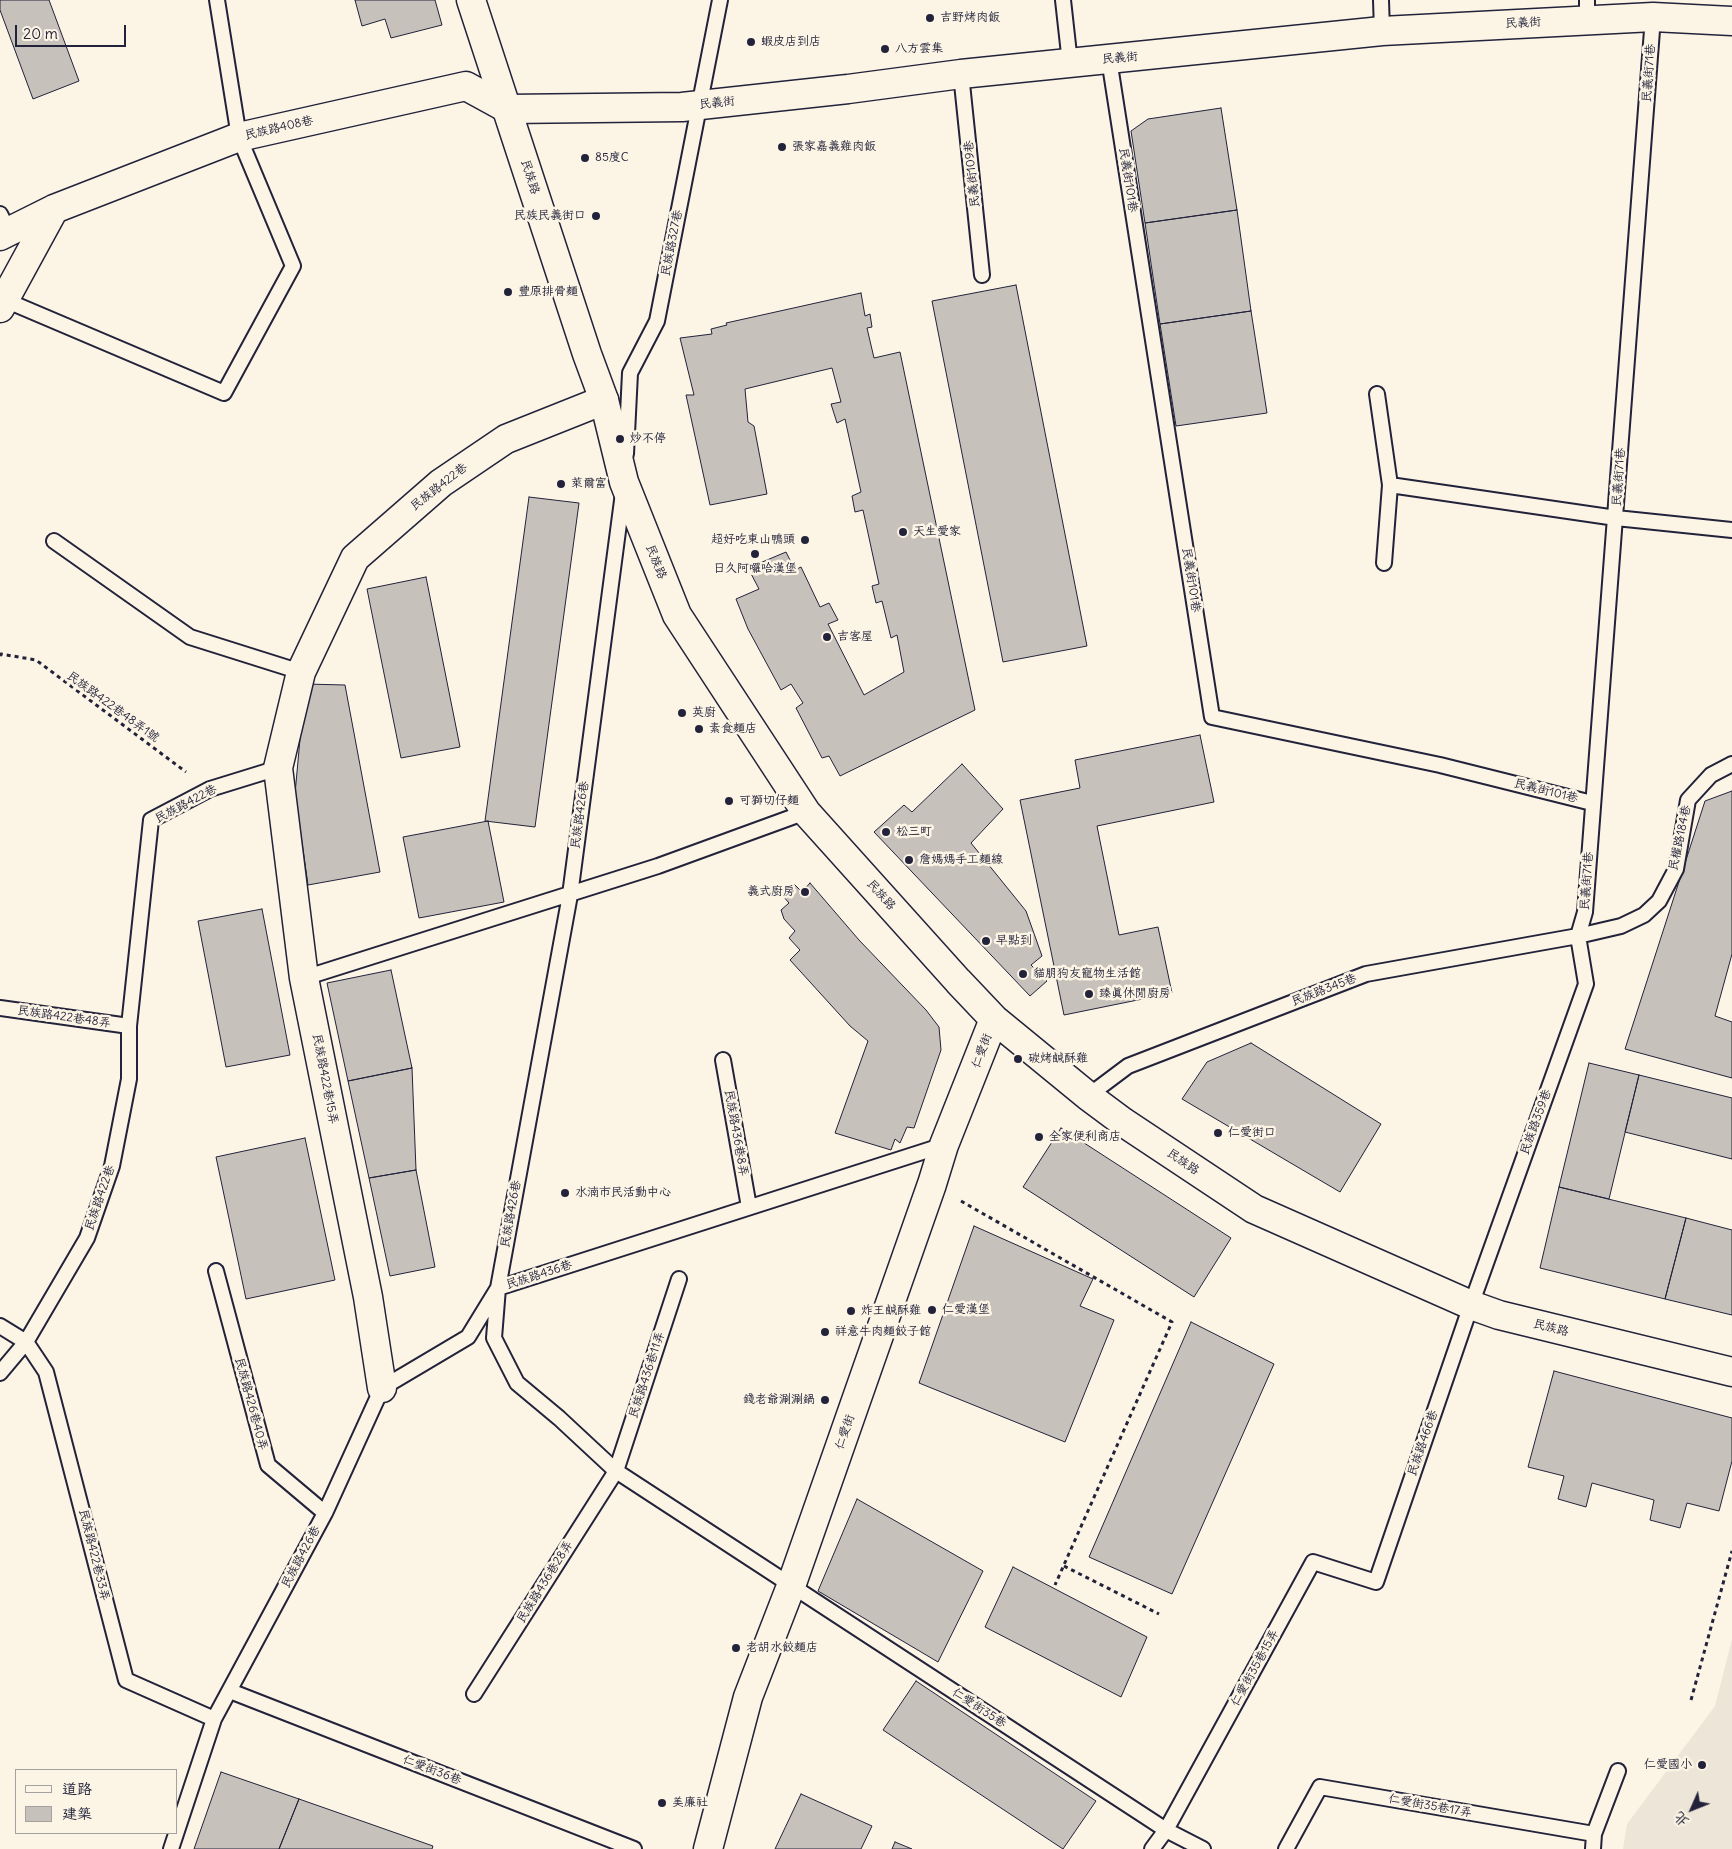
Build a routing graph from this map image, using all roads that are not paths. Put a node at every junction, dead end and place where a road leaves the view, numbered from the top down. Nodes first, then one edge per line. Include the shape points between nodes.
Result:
1 (217, 0) edge
2 (471, 0) edge
3 (720, 0) edge
4 (1063, 0) edge
5 (1382, 0) edge
6 (1587, 10) edge
7 (1653, 17) junction
8 (1732, 21) edge
9 (1382, 32) junction
10 (1109, 58) junction
11 (1070, 63) junction
12 (961, 74) junction
13 (699, 105) junction
14 (508, 109) junction
15 (239, 137) junction
16 (54, 209) junction
17 (3, 227) edge
18 (982, 275) dead end
19 (2, 304) edge
20 (1377, 394) dead end
21 (604, 400) junction
22 (624, 482) junction
23 (1390, 485) junction
24 (1616, 518) junction
25 (1732, 530) edge
26 (54, 541) dead end
27 (1384, 563) dead end
28 (301, 672) junction
29 (1732, 764) edge
30 (278, 768) junction
31 (1592, 803) junction
32 (806, 812) junction
33 (570, 894) junction
34 (1578, 936) junction
35 (304, 978) junction
36 (0, 1008) edge
37 (994, 1019) junction
38 (129, 1026) junction
39 (723, 1060) dead end
40 (1088, 1096) junction
41 (944, 1146) junction
42 (750, 1207) junction
43 (216, 1271) dead end
44 (680, 1279) dead end
45 (498, 1288) junction
46 (1471, 1305) junction
47 (0, 1326) edge
48 (26, 1342) junction
49 (0, 1372) edge
50 (1732, 1372) edge
51 (382, 1388) junction
52 (616, 1471) junction
53 (325, 1513) junction
54 (1376, 1582) joint
55 (791, 1586) junction
56 (230, 1691) junction
57 (474, 1694) dead end
58 (214, 1719) junction
59 (1618, 1771) dead end
60 (178, 1828) edge
61 (1166, 1830) junction
62 (176, 1834) edge
63 (1594, 1834) junction
64 (171, 1849) edge
65 (634, 1849) edge
66 (708, 1849) edge
67 (1152, 1849) edge
68 (1203, 1849) edge
69 (1286, 1849) edge
70 (1593, 1849) edge

1 - 15 lane
2 - 14 street, 民族路
3 - 13 lane, 民族路327巷
4 - 11 lane
5 - 9 lane
6 - 7 street, 民義街
6 - 9 street, 民義街
7 - 8 street, 民義街
7 - 24 lane, 民義街71巷
9 - 10 street, 民義街
10 - 11 street, 民義街
10 - 31 lane, 民義街101巷 via 1212,717 1440,765
11 - 12 street, 民義街
12 - 13 street, 民義街
12 - 18 lane, 民義街109巷
13 - 14 street, 民義街
13 - 22 lane, 民族路327巷 via 656,321 630,373
14 - 15 street, 民族路408巷 via 466,86
14 - 21 street, 民族路
15 - 16 street, 民族路408巷
15 - 19 lane via 293,266 224,393
16 - 17 street, 民族路408巷
16 - 19 street
20 - 23 lane
21 - 22 street, 民族路
21 - 28 street, 民族路422巷 via 506,439 441,483 355,558
22 - 32 street, 民族路 via 677,615
22 - 33 lane, 民族路426巷
23 - 24 lane
23 - 27 lane
24 - 25 lane
24 - 31 lane, 民義街71巷
26 - 28 lane via 190,637
28 - 30 street, 民族路422巷
29 - 34 lane, 民權路184巷 via 1711,776 1688,800 1676,869 1659,901 1644,915 1622,926
30 - 35 street, 民族路422巷15弄
30 - 38 lane, 民族路422巷 via 210,789 151,820
31 - 34 lane, 民義街71巷 via 1585,912
32 - 33 lane
32 - 37 street, 民族路
33 - 35 lane
33 - 45 lane, 民族路426巷
34 - 40 lane, 民族路345巷 via 1366,974 1128,1066
34 - 46 lane, 民族路359巷 via 1586,984
35 - 51 street, 民族路422巷15弄 via 368,1297
36 - 38 lane, 民族路422巷48弄
37 - 40 street, 民族路
37 - 41 street, 仁愛街
38 - 48 lane, 民族路422巷 via 129,1079 112,1166 87,1238
39 - 42 lane, 民族路436巷8弄
40 - 46 street, 民族路 via 1254,1209
41 - 42 lane, 民族路436巷
41 - 55 street, 仁愛街
42 - 45 lane, 民族路436巷
43 - 53 lane, 民族路426巷40弄 via 268,1465
44 - 52 lane, 民族路436巷11弄
45 - 51 lane, 民族路426巷 via 468,1337
45 - 52 lane, 民族路436巷 via 494,1338 517,1383
46 - 50 street, 民族路 via 1499,1315
46 - 54 lane, 民族路466巷
47 - 48 lane
48 - 49 lane, 民族路422巷
48 - 58 lane, 民族路422巷33弄 via 46,1372 126,1680
51 - 53 lane, 民族路426巷
52 - 55 lane, 民族路436巷
52 - 57 lane, 民族路436巷28弄
53 - 56 lane, 民族路426巷
54 - 61 lane, 仁愛街35巷15弄 via 1313,1562
55 - 61 lane, 仁愛街35巷
55 - 66 street, 仁愛街 via 748,1697
56 - 58 lane, 民族路426巷
56 - 65 lane, 仁愛街36巷
58 - 60 lane, 民族路426巷
59 - 63 lane
61 - 67 lane
61 - 68 lane
62 - 64 lane, 民族路426巷
63 - 69 lane, 仁愛街35巷17弄 via 1320,1788
63 - 70 lane

